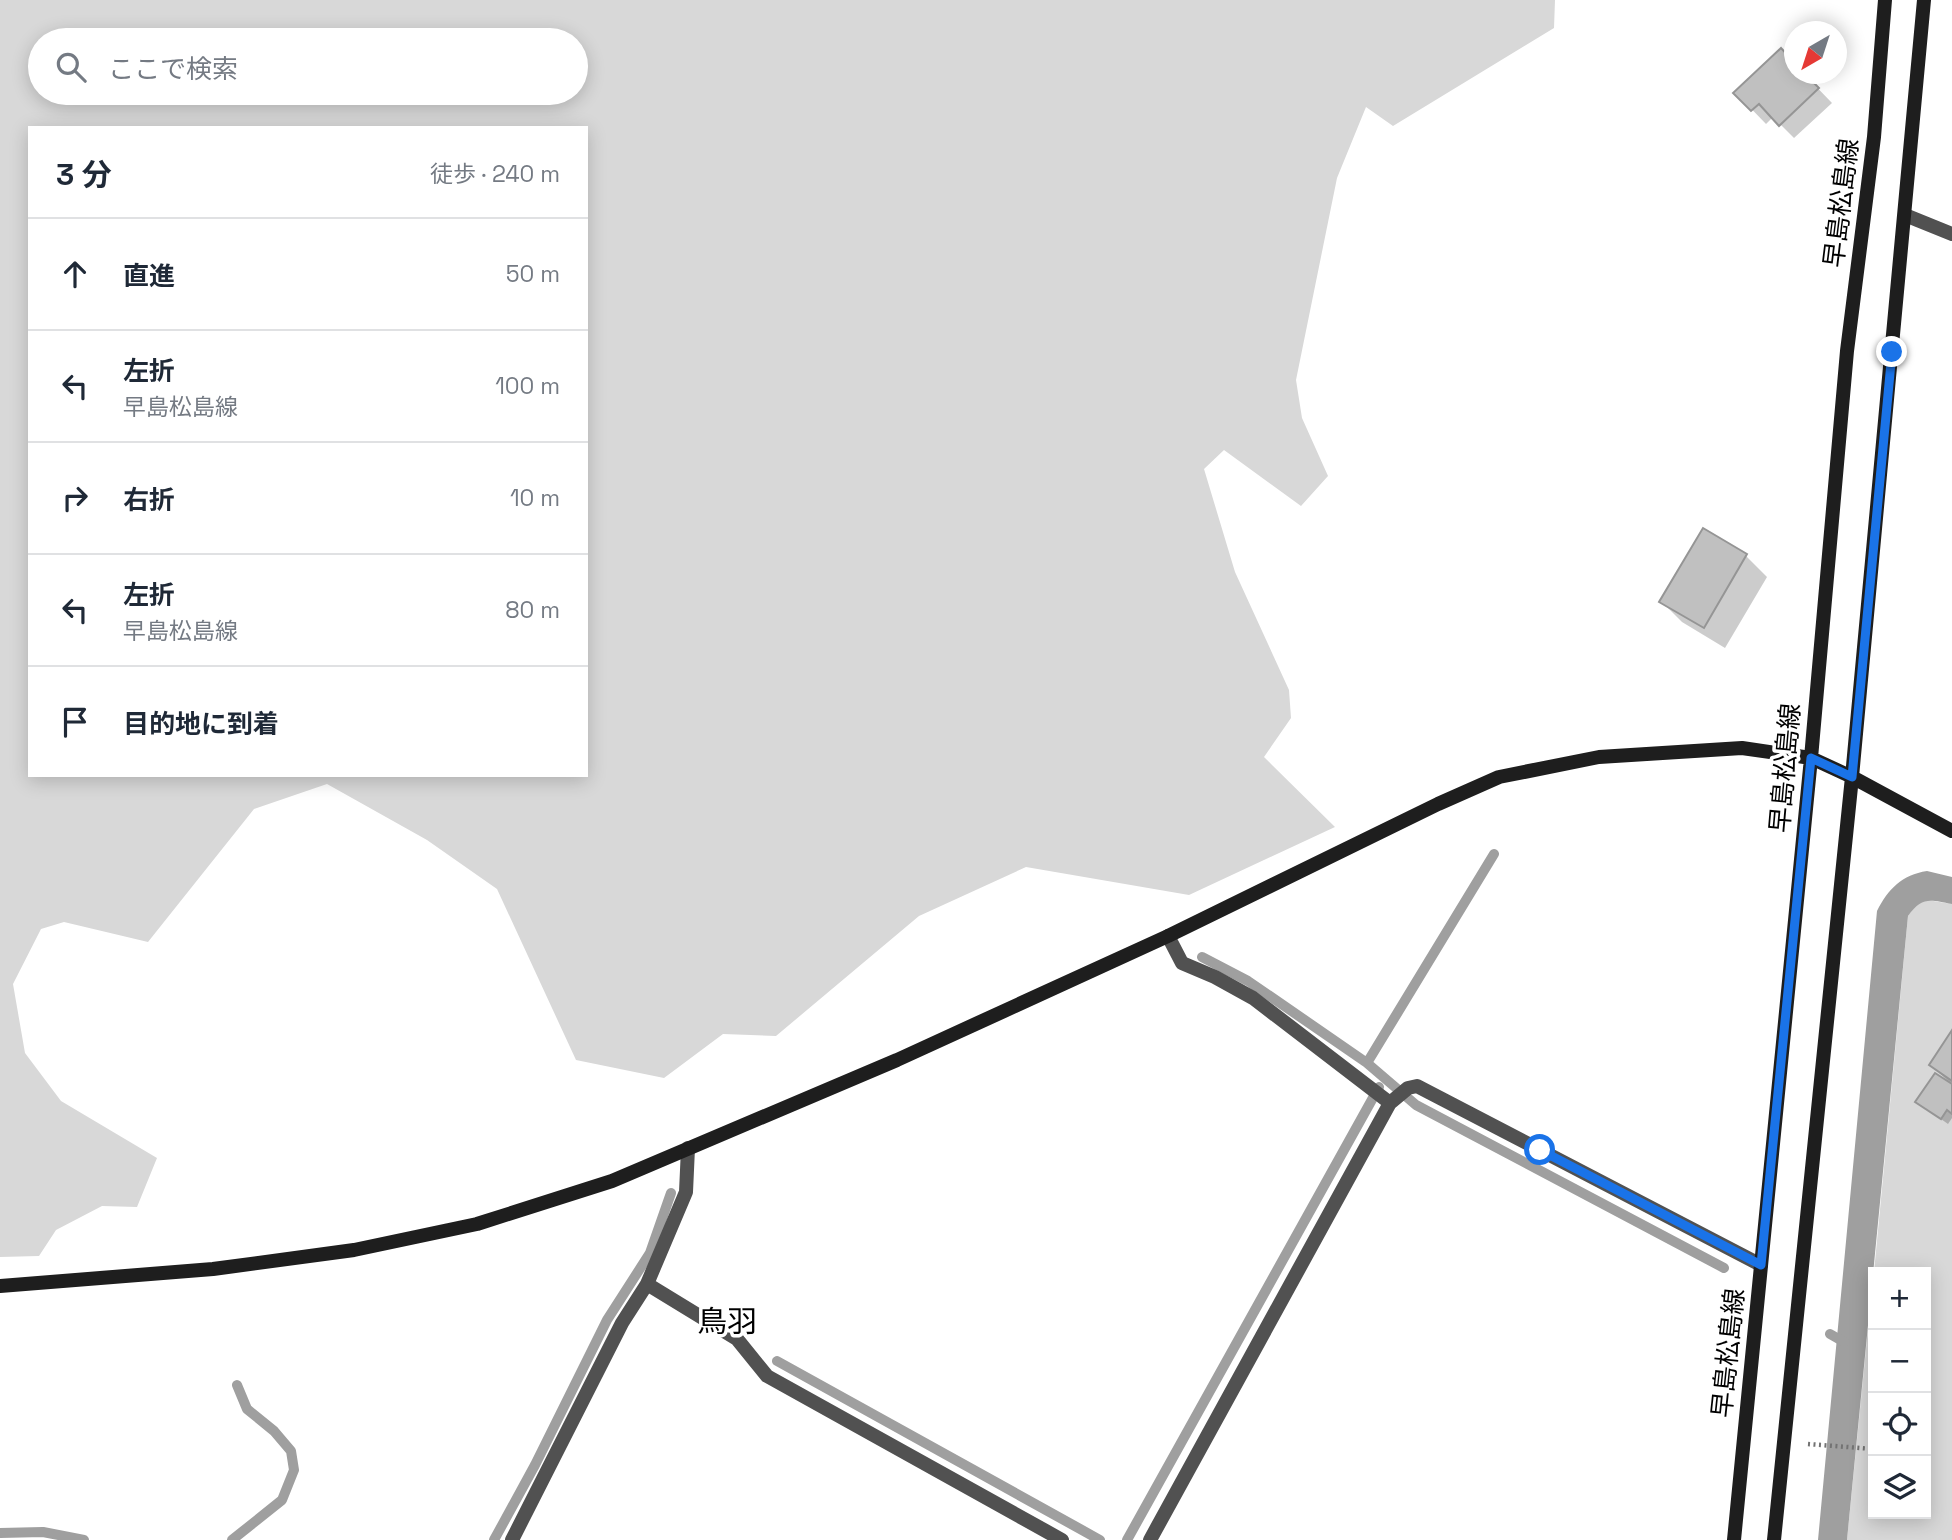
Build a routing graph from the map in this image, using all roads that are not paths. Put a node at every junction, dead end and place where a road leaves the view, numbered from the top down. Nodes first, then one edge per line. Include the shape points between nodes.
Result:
1 (1885, 0) edge
2 (1924, 0) edge
3 (1905, 215) junction
4 (1952, 234) edge
5 (1811, 758) junction
6 (1852, 777) junction
7 (1952, 831) edge
8 (1168, 936) junction
9 (1395, 1096) junction
10 (688, 1148) junction
11 (1761, 1265) junction
12 (647, 1284) junction
13 (0, 1286) edge
14 (512, 1540) edge
15 (1062, 1540) edge
16 (1150, 1540) edge
17 (1734, 1540) edge
18 (1774, 1540) edge

1 - 5 main road, 早島松島線 via 1874,137 1847,351
2 - 3 main road
3 - 4 street
3 - 6 main road
5 - 6 main road
5 - 8 main road via 1742,748 1703,750 1600,757 1499,777
5 - 11 main road, 早島松島線
6 - 7 main road
6 - 18 main road
8 - 9 street via 1182,963 1253,998 1368,1086
8 - 10 main road via 897,1060
9 - 11 street via 1417,1086
9 - 16 street
10 - 12 street via 687,1192
10 - 13 main road via 612,1181 477,1224 354,1250 214,1269
11 - 17 main road, 早島松島線
12 - 14 street via 622,1323
12 - 15 street via 737,1339 767,1376

